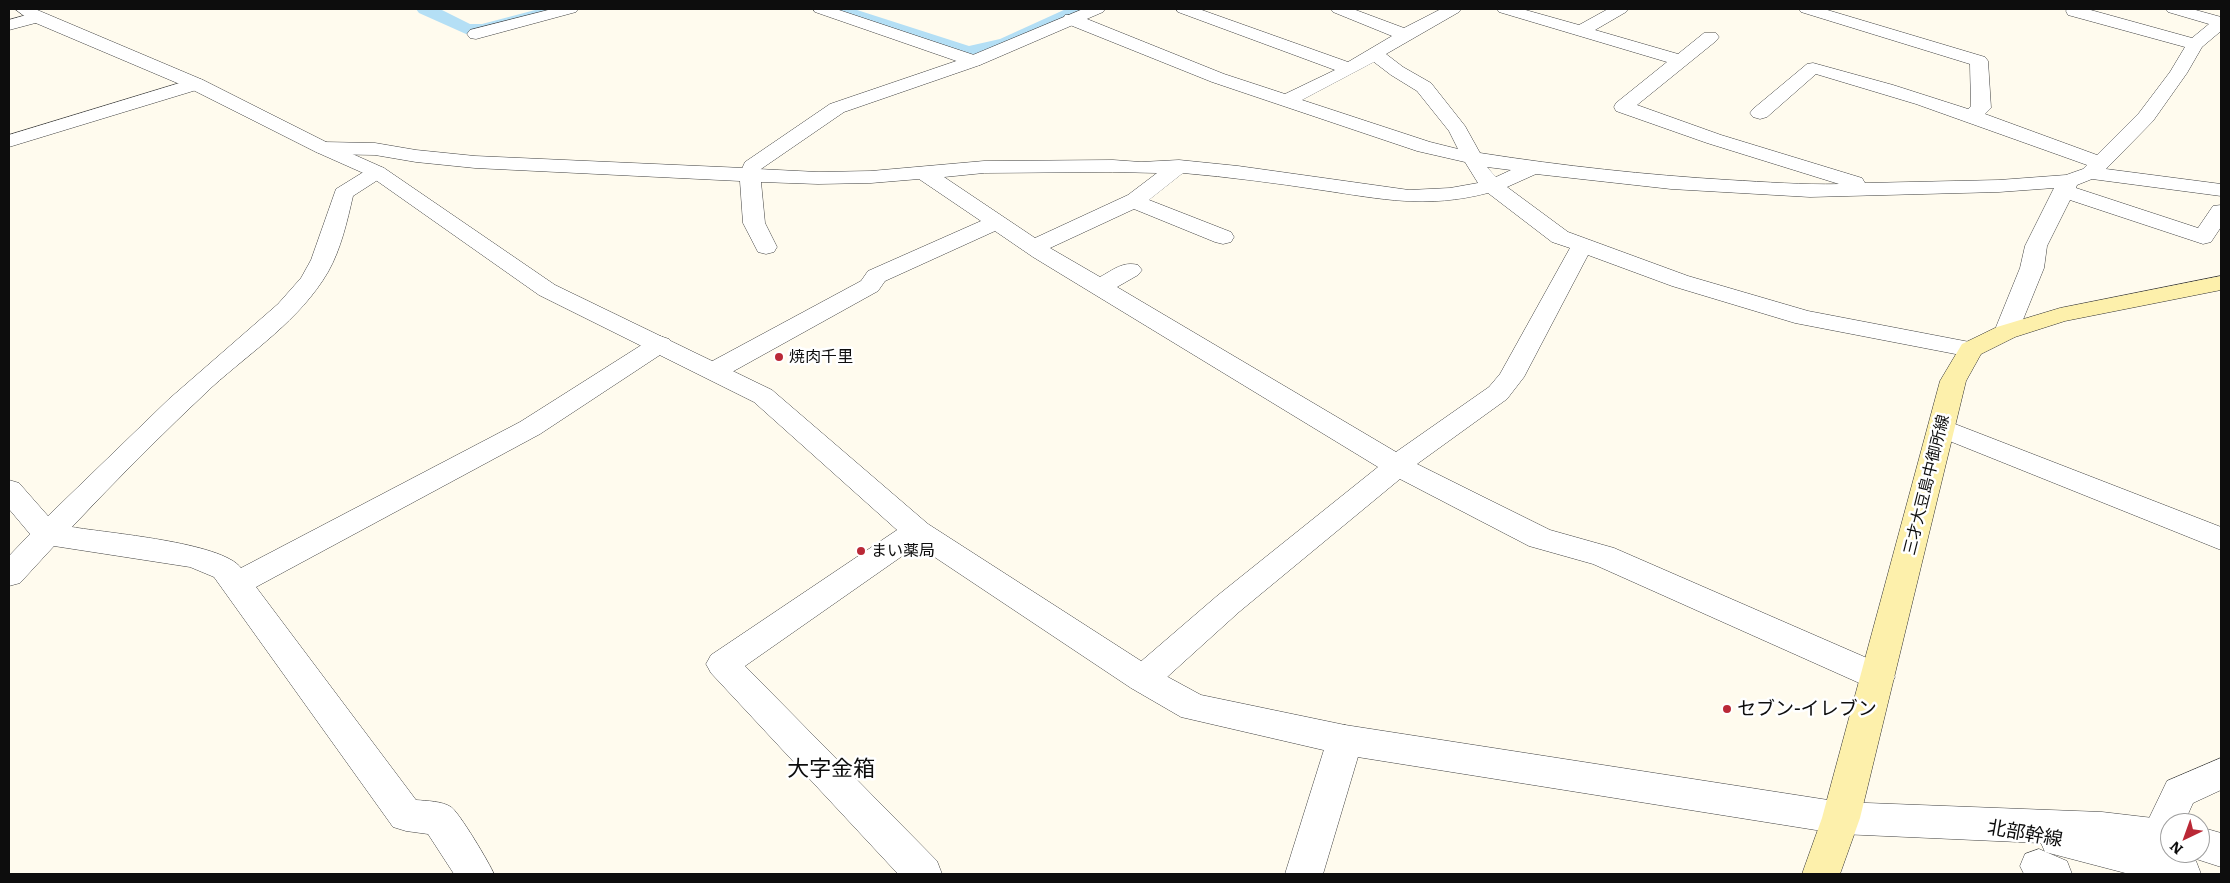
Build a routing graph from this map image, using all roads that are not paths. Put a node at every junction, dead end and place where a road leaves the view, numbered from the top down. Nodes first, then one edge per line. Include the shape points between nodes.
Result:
1 (570, 9) edge
2 (821, 9) edge
3 (1184, 9) edge
4 (1339, 9) edge
5 (1454, 9) edge
6 (1505, 9) edge
7 (1620, 9) edge
8 (1807, 9) edge
9 (2078, 9) edge
10 (2174, 9) edge
11 (30, 13) edge
12 (1082, 13) edge
13 (2221, 22) edge
14 (9, 25) edge
15 (1583, 30) junction
16 (476, 34) dead end
17 (1406, 34) junction
18 (1710, 37) dead end
19 (2195, 44) junction
20 (1374, 55) junction
21 (974, 61) junction
22 (1682, 61) junction
23 (1350, 69) junction
24 (196, 84) junction
25 (1288, 100) junction
26 (1760, 113) dead end
27 (1972, 115) junction
28 (9, 141) edge
29 (323, 148) junction
30 (1472, 158) junction
31 (1178, 166) junction
32 (1534, 168) junction
33 (2096, 168) junction
34 (377, 172) junction
35 (923, 172) junction
36 (750, 173) junction
37 (1492, 186) junction
38 (2066, 186) junction
39 (1881, 190) junction
40 (2221, 190) edge
41 (1132, 202) junction
42 (2221, 211) edge
43 (997, 222) junction
44 (1223, 237) dead end
45 (1582, 246) junction
46 (766, 247) dead end
47 (1034, 247) junction
48 (1130, 270) dead end
49 (2221, 283) edge
50 (1100, 287) junction
51 (2006, 332) junction
52 (660, 344) junction
53 (1971, 348) junction
54 (714, 371) junction
55 (1942, 428) junction
56 (1398, 466) junction
57 (9, 490) edge
58 (917, 531) junction
59 (47, 534) junction
60 (2221, 539) edge
61 (9, 575) edge
62 (236, 584) junction
63 (1878, 677) junction
64 (1143, 679) junction
65 (1345, 740) junction
66 (2221, 773) edge
67 (2173, 813) edge
68 (1842, 818) junction
69 (1972, 825) junction
70 (2160, 835) edge
71 (915, 872) edge
72 (475, 874) edge
73 (1304, 874) edge
74 (1821, 874) edge
75 (2182, 874) edge

1 - 16 street
2 - 21 street
3 - 23 street
4 - 17 street
5 - 17 street
6 - 15 street
7 - 15 street
8 - 27 street via 1979,61 1981,108
9 - 19 street via 2074,12
10 - 13 street
11 - 14 street
11 - 24 street
12 - 21 street
12 - 25 street via 1218,78
13 - 19 street
15 - 22 street
17 - 20 street
18 - 22 street
19 - 33 street via 2146,117
20 - 23 street
20 - 30 street via 1424,87 1458,130
21 - 36 street via 837,108 752,166
22 - 39 street via 1623,107 1723,142
23 - 25 street
24 - 28 street
24 - 29 street
25 - 30 street via 1424,147
26 - 27 street via 1813,68 1894,89
27 - 33 street
29 - 34 street
29 - 36 street via 375,149 475,162
30 - 32 street
30 - 37 street
31 - 35 street via 984,167
31 - 37 street via 1409,196 1426,197
31 - 41 street
32 - 37 street
32 - 39 street via 1737,188
33 - 38 street
33 - 40 street
34 - 52 street via 546,290
34 - 59 street via 344,193 328,251 291,306 203,382
35 - 36 street via 818,178
35 - 43 street
36 - 46 street via 754,222
37 - 45 street via 1546,229
38 - 39 street
38 - 42 street via 2203,237
38 - 51 street via 2036,246 2032,268
41 - 44 street
41 - 47 street
43 - 47 street
43 - 54 street via 876,276 870,286
45 - 53 street via 1680,281 1804,318
45 - 56 street via 1511,377 1498,393
47 - 50 street
48 - 50 street
49 - 51 main road via 2060,315
50 - 56 street
51 - 53 main road
52 - 54 street
52 - 62 street via 530,428
53 - 55 main road, 三才大豆島中御所線 via 1953,381
54 - 58 street via 763,396
55 - 60 street
55 - 63 main road, 三才大豆島中御所線
56 - 63 street via 1540,538 1603,556
56 - 64 street via 1228,604
57 - 59 street
58 - 64 street
58 - 71 street via 723,664
59 - 61 street
59 - 62 street via 194,557 225,569
62 - 72 street via 406,815 439,819
63 - 68 main road, 三才大豆島中御所線
64 - 65 street via 1193,707
65 - 68 street
65 - 73 street
66 - 67 street via 2180,792
68 - 69 street
68 - 74 main road, 三才大豆島中御所線
69 - 70 street, 北部幹線 via 2102,829
69 - 75 street, 北部幹線 via 2073,843 2146,861

